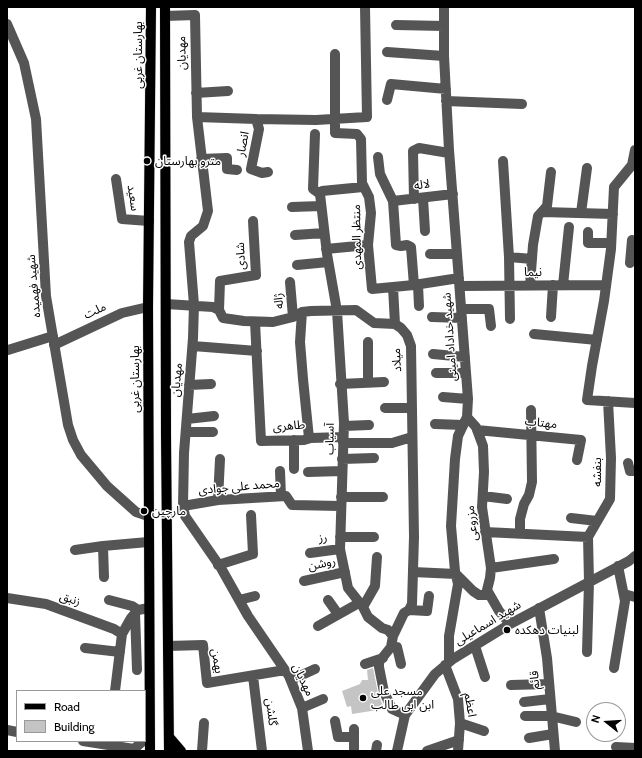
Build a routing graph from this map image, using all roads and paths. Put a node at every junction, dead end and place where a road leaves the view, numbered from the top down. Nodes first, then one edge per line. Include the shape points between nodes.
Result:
1 (151, 7) edge
2 (157, 7) edge
3 (365, 7) edge
4 (444, 7) edge
5 (165, 16) edge
6 (7, 24) edge
7 (396, 25) dead end
8 (444, 26) junction
9 (151, 47) junction
10 (387, 52) dead end
11 (335, 54) dead end
12 (444, 56) junction
13 (446, 89) junction
14 (228, 91) dead end
15 (196, 93) junction
16 (387, 100) dead end
17 (165, 101) junction
18 (446, 101) junction
19 (522, 104) dead end
20 (197, 117) junction
21 (256, 118) junction
22 (335, 119) junction
23 (315, 134) dead end
24 (635, 150) edge
25 (449, 154) junction
26 (378, 157) dead end
27 (201, 159) junction
28 (503, 161) dead end
29 (588, 168) dead end
30 (237, 170) dead end
31 (268, 172) dead end
32 (551, 172) dead end
33 (116, 179) dead end
34 (363, 187) junction
35 (320, 194) junction
36 (453, 194) junction
37 (418, 198) junction
38 (393, 201) junction
39 (321, 206) junction
40 (292, 207) dead end
41 (543, 212) junction
42 (581, 213) junction
43 (613, 214) junction
44 (253, 221) dead end
45 (149, 222) junction
46 (569, 227) dead end
47 (425, 231) dead end
48 (588, 232) dead end
49 (324, 233) junction
50 (296, 235) dead end
51 (635, 241) edge
52 (611, 243) junction
53 (368, 245) junction
54 (326, 249) junction
55 (430, 254) dead end
56 (457, 254) junction
57 (509, 258) junction
58 (532, 259) junction
59 (328, 262) junction
60 (630, 263) dead end
61 (297, 265) dead end
62 (290, 282) dead end
63 (460, 282) junction
64 (416, 285) junction
65 (530, 285) junction
66 (553, 285) junction
67 (563, 285) junction
68 (606, 285) junction
69 (510, 286) junction
70 (393, 287) junction
71 (166, 304) junction
72 (194, 306) junction
73 (419, 306) dead end
74 (148, 307) junction
75 (219, 310) junction
76 (337, 311) junction
77 (298, 314) junction
78 (462, 314) junction
79 (432, 317) dead end
80 (551, 317) dead end
81 (510, 319) dead end
82 (255, 322) junction
83 (395, 324) junction
84 (491, 326) dead end
85 (534, 334) dead end
86 (53, 340) junction
87 (597, 340) junction
88 (368, 342) dead end
89 (193, 346) junction
90 (8, 350) edge
91 (257, 352) junction
92 (433, 354) dead end
93 (465, 357) junction
94 (436, 373) dead end
95 (466, 373) junction
96 (368, 382) junction
97 (384, 382) dead end
98 (211, 384) dead end
99 (340, 384) junction
100 (189, 385) junction
101 (443, 397) dead end
102 (468, 399) junction
103 (608, 401) junction
104 (635, 403) edge
105 (386, 408) dead end
106 (412, 408) junction
107 (531, 410) dead end
108 (214, 416) dead end
109 (186, 419) junction
110 (465, 421) junction
111 (435, 424) dead end
112 (369, 425) dead end
113 (344, 426) junction
114 (477, 430) junction
115 (186, 432) junction
116 (213, 432) dead end
117 (532, 435) junction
118 (412, 437) junction
119 (309, 438) junction
120 (294, 440) junction
121 (343, 440) junction
122 (374, 458) dead end
123 (220, 459) dead end
124 (342, 459) junction
125 (577, 460) dead end
126 (628, 463) dead end
127 (294, 469) dead end
128 (280, 471) dead end
129 (342, 471) junction
130 (635, 471) edge
131 (308, 472) dead end
132 (281, 496) junction
133 (483, 496) junction
134 (383, 497) dead end
135 (508, 499) dead end
136 (218, 500) junction
137 (340, 502) junction
138 (183, 506) junction
139 (251, 515) dead end
140 (148, 516) junction
141 (571, 518) dead end
142 (597, 521) junction
143 (485, 532) junction
144 (520, 534) junction
145 (340, 537) junction
146 (588, 537) junction
147 (374, 538) dead end
148 (148, 542) junction
149 (103, 546) junction
150 (75, 550) dead end
151 (340, 550) junction
152 (310, 553) dead end
153 (635, 556) edge
154 (377, 557) dead end
155 (554, 559) dead end
156 (218, 565) junction
157 (618, 566) junction
158 (491, 568) junction
159 (345, 572) junction
160 (413, 572) junction
161 (456, 574) junction
162 (104, 576) dead end
163 (304, 581) dead end
164 (589, 582) junction
165 (624, 594) junction
166 (489, 595) junction
167 (255, 596) dead end
168 (429, 596) dead end
169 (635, 597) edge
170 (7, 598) edge
171 (109, 600) dead end
172 (239, 600) junction
173 (328, 600) dead end
174 (361, 605) junction
175 (149, 608) junction
176 (539, 608) junction
177 (409, 610) junction
178 (137, 611) junction
179 (338, 614) junction
180 (510, 624) junction
181 (318, 626) dead end
182 (122, 634) junction
183 (136, 634) junction
184 (149, 634) junction
185 (393, 636) junction
186 (168, 646) junction
187 (475, 646) junction
188 (391, 647) junction
189 (85, 648) dead end
190 (120, 652) junction
191 (587, 652) dead end
192 (137, 655) junction
193 (149, 655) junction
194 (383, 658) junction
195 (365, 664) dead end
196 (401, 664) dead end
197 (447, 664) junction
198 (614, 668) dead end
199 (315, 669) dead end
200 (137, 670) dead end
201 (285, 670) junction
202 (253, 676) junction
203 (485, 677) dead end
204 (291, 680) junction
205 (549, 684) junction
206 (511, 685) dead end
207 (115, 690) edge
208 (323, 699) dead end
209 (550, 699) junction
210 (524, 702) dead end
211 (302, 708) junction
212 (405, 715) junction
213 (525, 716) dead end
214 (551, 716) junction
215 (335, 721) dead end
216 (204, 722) dead end
217 (576, 722) dead end
218 (460, 723) junction
219 (484, 730) dead end
220 (147, 734) edge
221 (552, 734) junction
222 (168, 737) junction
223 (529, 738) dead end
224 (459, 740) junction
225 (97, 742) edge
226 (142, 742) edge
227 (111, 743) edge
228 (616, 747) dead end
229 (635, 748) edge
230 (135, 750) edge
231 (150, 751) edge
232 (169, 751) edge
233 (181, 751) edge
234 (202, 751) edge
235 (262, 751) edge
236 (308, 751) edge
237 (354, 751) edge
238 (397, 751) edge
239 (427, 751) edge
240 (458, 751) edge
241 (555, 751) edge

1 - 9 main road, بهارستان غربی
2 - 5 main road via 157,24 160,27
3 - 22 street via 367,117
4 - 8 street, شهید خداداد امینی
5 - 15 street, مهدیان via 195,15
5 - 17 main road
6 - 86 street, شهید فهمیده via 24,63 36,119 46,296
7 - 8 street
8 - 12 street, شهید خداداد امینی
9 - 17 main road via 159,49 160,83
9 - 45 main road, بهارستان غربی
10 - 12 street
11 - 22 street
12 - 13 street, شهید خداداد امینی
13 - 16 street via 392,84
13 - 18 street, شهید خداداد امینی
14 - 15 street
15 - 20 street, مهدیان
17 - 71 main road
18 - 19 street
18 - 25 street, شهید خداداد امینی
20 - 21 street, انصار
20 - 27 street, مهدیان
21 - 22 street
21 - 31 street, انصار via 259,129 251,169 262,173
22 - 34 street, منتظر المهدی via 335,133 357,134 361,139
23 - 35 street, آسیاب via 313,189
24 - 43 street via 632,165 614,187
25 - 36 street, شهید خداداد امینی
25 - 37 street via 419,148 413,151
26 - 38 street via 380,174
27 - 30 street via 227,158 227,170
27 - 72 street, مهدیان via 208,211 203,226 191,236 189,242
28 - 57 street
29 - 42 street
32 - 41 street via 548,206
33 - 45 street, سعید via 122,219
34 - 35 street via 322,191
34 - 53 street, منتظر المهدی via 369,197 372,213
35 - 39 street, آسیاب
36 - 37 street, لاله
36 - 56 street, شهید خداداد امینی
37 - 38 street, لاله
37 - 47 street
38 - 64 street via 396,245 410,247
39 - 40 street
39 - 49 street, آسیاب
41 - 42 street
41 - 58 street via 538,216
42 - 43 street
43 - 52 street
44 - 75 street, شادی via 256,275 220,281
45 - 74 main road, بهارستان غربی
46 - 67 street
48 - 52 street via 588,243
49 - 50 street
49 - 54 street, آسیاب
51 - 60 street via 632,240
52 - 68 street
53 - 54 street
53 - 70 street, منتظر المهدی via 372,289
54 - 59 street, آسیاب
55 - 56 street
56 - 63 street, شهید خداداد امینی
57 - 58 street
57 - 69 street
58 - 65 street
59 - 61 street
59 - 76 street, آسیاب
62 - 77 street, ژاله
63 - 64 street, منتظر المهدی
63 - 69 street, نیما
63 - 78 street, شهید خداداد امینی
64 - 70 street, منتظر المهدی
64 - 73 street
65 - 66 street, نیما
65 - 69 street, نیما
66 - 67 street, نیما
66 - 80 street
67 - 68 street, نیما
68 - 87 street
69 - 81 street
70 - 83 street
71 - 72 street
71 - 186 main road
72 - 75 street via 213,307
72 - 89 street, مهدیان
74 - 86 street, ملت via 122,312
74 - 140 main road, بهارستان غربی
75 - 82 street via 223,318
76 - 77 street
76 - 83 street via 356,310 374,323
76 - 99 street, آسیاب
77 - 82 street via 273,322
77 - 119 street, ژاله
78 - 79 street
78 - 84 street via 490,309
78 - 93 street, شهید خداداد امینی
82 - 91 street
83 - 106 street, میلاد via 407,335 411,346
85 - 87 street
86 - 90 street, ملت
86 - 140 street, شهید فهمیده via 68,425 81,455 107,486 136,512
87 - 103 street via 587,400
88 - 96 street
89 - 91 street
89 - 100 street, مهدیان
91 - 120 street, طاهری via 261,441
92 - 93 street
93 - 95 street, شهید خداداد امینی
94 - 95 street
95 - 102 street, شهید خداداد امینی
96 - 97 street
96 - 99 street
98 - 100 street
99 - 113 street, آسیاب
100 - 109 street, مهدیان
101 - 102 street
102 - 110 street, شهید خداداد امینی
103 - 104 street
103 - 142 street, بنفشه via 610,499
105 - 106 street
106 - 118 street, میلاد
107 - 117 street
108 - 109 street
109 - 115 street, مهدیان
110 - 111 street
110 - 114 street, مزروعی
110 - 161 street, شهید خداداد امینی via 458,436 452,503 451,526
112 - 113 street
113 - 121 street, آسیاب
114 - 117 street, مهتاب
114 - 133 street, مزروعی via 483,446
115 - 116 street
115 - 138 street, مهدیان
117 - 125 street, مهتاب via 581,440
117 - 144 street via 532,482 520,519
118 - 121 street, طاهری via 392,443
118 - 160 street, میلاد
119 - 120 street, طاهری
119 - 121 street, طاهری
120 - 127 street
121 - 124 street, آسیاب
122 - 124 street
123 - 136 street
124 - 129 street, آسیاب
126 - 130 street via 630,470
128 - 132 street
129 - 131 street
129 - 137 street, آسیاب
132 - 136 street, محمد علی جوادی
132 - 137 street, محمد علی جوادی via 286,496 292,505
133 - 135 street
133 - 143 street, مزروعی
134 - 137 street
136 - 138 street, محمد علی جوادی
137 - 145 street, آسیاب
138 - 156 street, مهدیان via 185,516
139 - 156 street via 253,554
140 - 148 main road, بهارستان غربی
141 - 142 street
142 - 146 street, بنفشه
143 - 144 street
143 - 158 street, مزروعی
144 - 146 street
145 - 147 street
145 - 151 street, آسیاب
146 - 164 street
148 - 149 street
148 - 175 main road, بهارستان غربی
149 - 150 street
149 - 162 street
151 - 152 street, رز
151 - 159 street, آسیاب
153 - 157 street, شهید اسماعیلی
154 - 174 street via 375,586
155 - 158 street
156 - 172 street, مهدیان
157 - 164 street, شهید اسماعیلی
157 - 165 street
158 - 166 street, مزروعی via 487,590
159 - 163 street, روشن
159 - 174 street, آسیاب via 348,588
160 - 161 street
160 - 177 street, میلاد via 412,604
161 - 166 street via 479,595
161 - 197 street, شهید خداداد امینی via 458,584
164 - 176 street, شهید اسماعیلی
164 - 191 street
165 - 169 street
165 - 198 street
166 - 180 street via 498,611
167 - 172 street
168 - 177 street via 427,611
170 - 182 street, زنبق via 46,604
171 - 178 street via 132,606
172 - 201 street, مهدیان
173 - 179 street
174 - 179 street
174 - 185 street, آسیاب via 368,617
175 - 178 street
175 - 184 main road, بهارستان غربی
176 - 180 street, شهید اسماعیلی
176 - 205 street, قائم
177 - 185 street, میلاد via 404,613
178 - 182 street
178 - 183 street
179 - 181 street
180 - 187 street, شهید اسماعیلی
182 - 190 street
183 - 184 street
183 - 192 street
184 - 193 main road, بهارستان غربی
185 - 188 street
186 - 202 street, بهمن via 203,645 207,684
186 - 222 main road
187 - 197 street, شهید اسماعیلی
187 - 203 street
188 - 194 street
188 - 196 street via 397,648
189 - 190 street
190 - 207 street
192 - 193 street
192 - 200 street
193 - 220 main road, بهارستان غربی
194 - 195 street
194 - 212 street via 379,662 379,667 384,692 392,709
197 - 212 street, شهید اسماعیلی via 435,674
197 - 218 street, اعظم via 458,699
199 - 204 street
201 - 202 street, بهمن
201 - 204 street, مهدیان
202 - 235 street, گلشن
204 - 211 street, مهدیان
205 - 206 street
205 - 209 street, قائم
208 - 211 street
209 - 210 street
209 - 214 street, قائم
211 - 236 street, مهدیان
212 - 238 street, شهید اسماعیلی
213 - 214 street
214 - 217 street
214 - 221 street, قائم
215 - 237 street via 338,737 354,733
216 - 234 street
218 - 219 street
218 - 224 street, اعظم
220 - 231 main road, بهارستان غربی
221 - 223 street
221 - 241 street, قائم
222 - 232 main road
222 - 233 main road
224 - 239 street
224 - 240 street, اعظم
225 - 227 street
226 - 230 street
227 - 230 street
228 - 229 street

